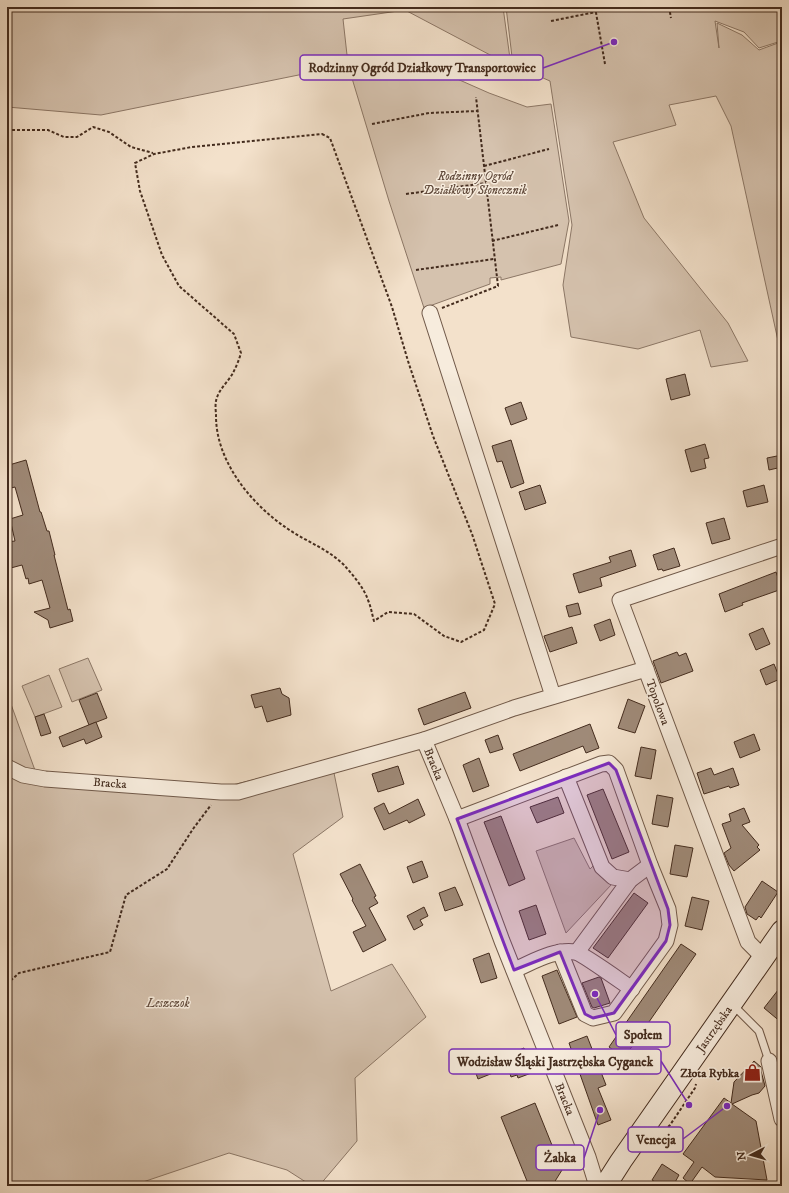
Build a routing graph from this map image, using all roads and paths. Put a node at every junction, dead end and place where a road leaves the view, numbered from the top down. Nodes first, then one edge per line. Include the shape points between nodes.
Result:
1 (595, 7) edge
2 (669, 7) edge
3 (596, 12) junction
4 (671, 18) dead end
5 (551, 21) dead end
6 (605, 64) dead end
7 (476, 97) dead end
8 (478, 112) junction
9 (372, 124) dead end
10 (7, 130) edge
11 (548, 149) dead end
12 (154, 154) junction
13 (484, 166) junction
14 (486, 183) junction
15 (406, 194) dead end
16 (558, 225) dead end
17 (492, 241) junction
18 (494, 259) junction
19 (416, 270) dead end
20 (430, 312) joint
21 (782, 546) edge
22 (646, 669) junction
23 (553, 696) junction
24 (424, 740) junction
25 (7, 767) edge
26 (566, 777) junction
27 (221, 792) junction
28 (457, 819) junction
29 (650, 865) junction
30 (630, 880) junction
31 (782, 931) edge
32 (560, 952) junction
33 (577, 952) junction
34 (764, 958) junction
35 (514, 970) junction
36 (7, 984) edge
37 (632, 989) junction
38 (731, 1004) junction
39 (769, 1061) joint
40 (782, 1119) edge
41 (597, 1186) edge
42 (605, 1186) edge

1 - 3 path
2 - 4 path
3 - 5 path
3 - 6 path
7 - 8 path
8 - 9 path via 429,113
8 - 13 path
10 - 12 path via 48,130 64,137 77,137 93,127 109,132 131,147
11 - 13 path
12 - 12 path via 192,147 322,134 330,138 392,307 433,436 472,534 495,604 484,630 461,642 444,636 414,614 388,612 374,620 368,599 343,564 268,515 252,499 238,479 222,452 216,428 216,401 233,374 241,353 234,334 179,286 162,254 140,191 135,163
13 - 14 path
14 - 15 path
14 - 17 path
16 - 17 path
17 - 18 path
18 - 19 path
18 - 20 path via 498,286
20 - 23 street
21 - 22 street, Topolowa via 620,600
22 - 23 street
22 - 34 street, Topolowa via 748,942
23 - 24 street
24 - 27 street, Bracka via 238,792
24 - 28 street, Bracka
25 - 27 street, Bracka via 23,775 45,779
26 - 28 street
26 - 29 street via 601,764 609,763 616,770
26 - 30 street via 602,867 613,877
27 - 36 path via 193,829 168,869 126,895 110,952 19,973
28 - 35 street, Bracka
29 - 30 street
29 - 37 street via 668,909 670,925 666,941
30 - 33 street
31 - 34 main road, Jastrzębska
32 - 33 street
32 - 35 street
32 - 37 street via 585,1014 593,1018 614,1013
33 - 37 street
34 - 38 main road, Jastrzębska
35 - 41 street, Bracka via 588,1157
38 - 39 lane via 758,1031
38 - 42 main road, Jastrzębska
39 - 40 street

